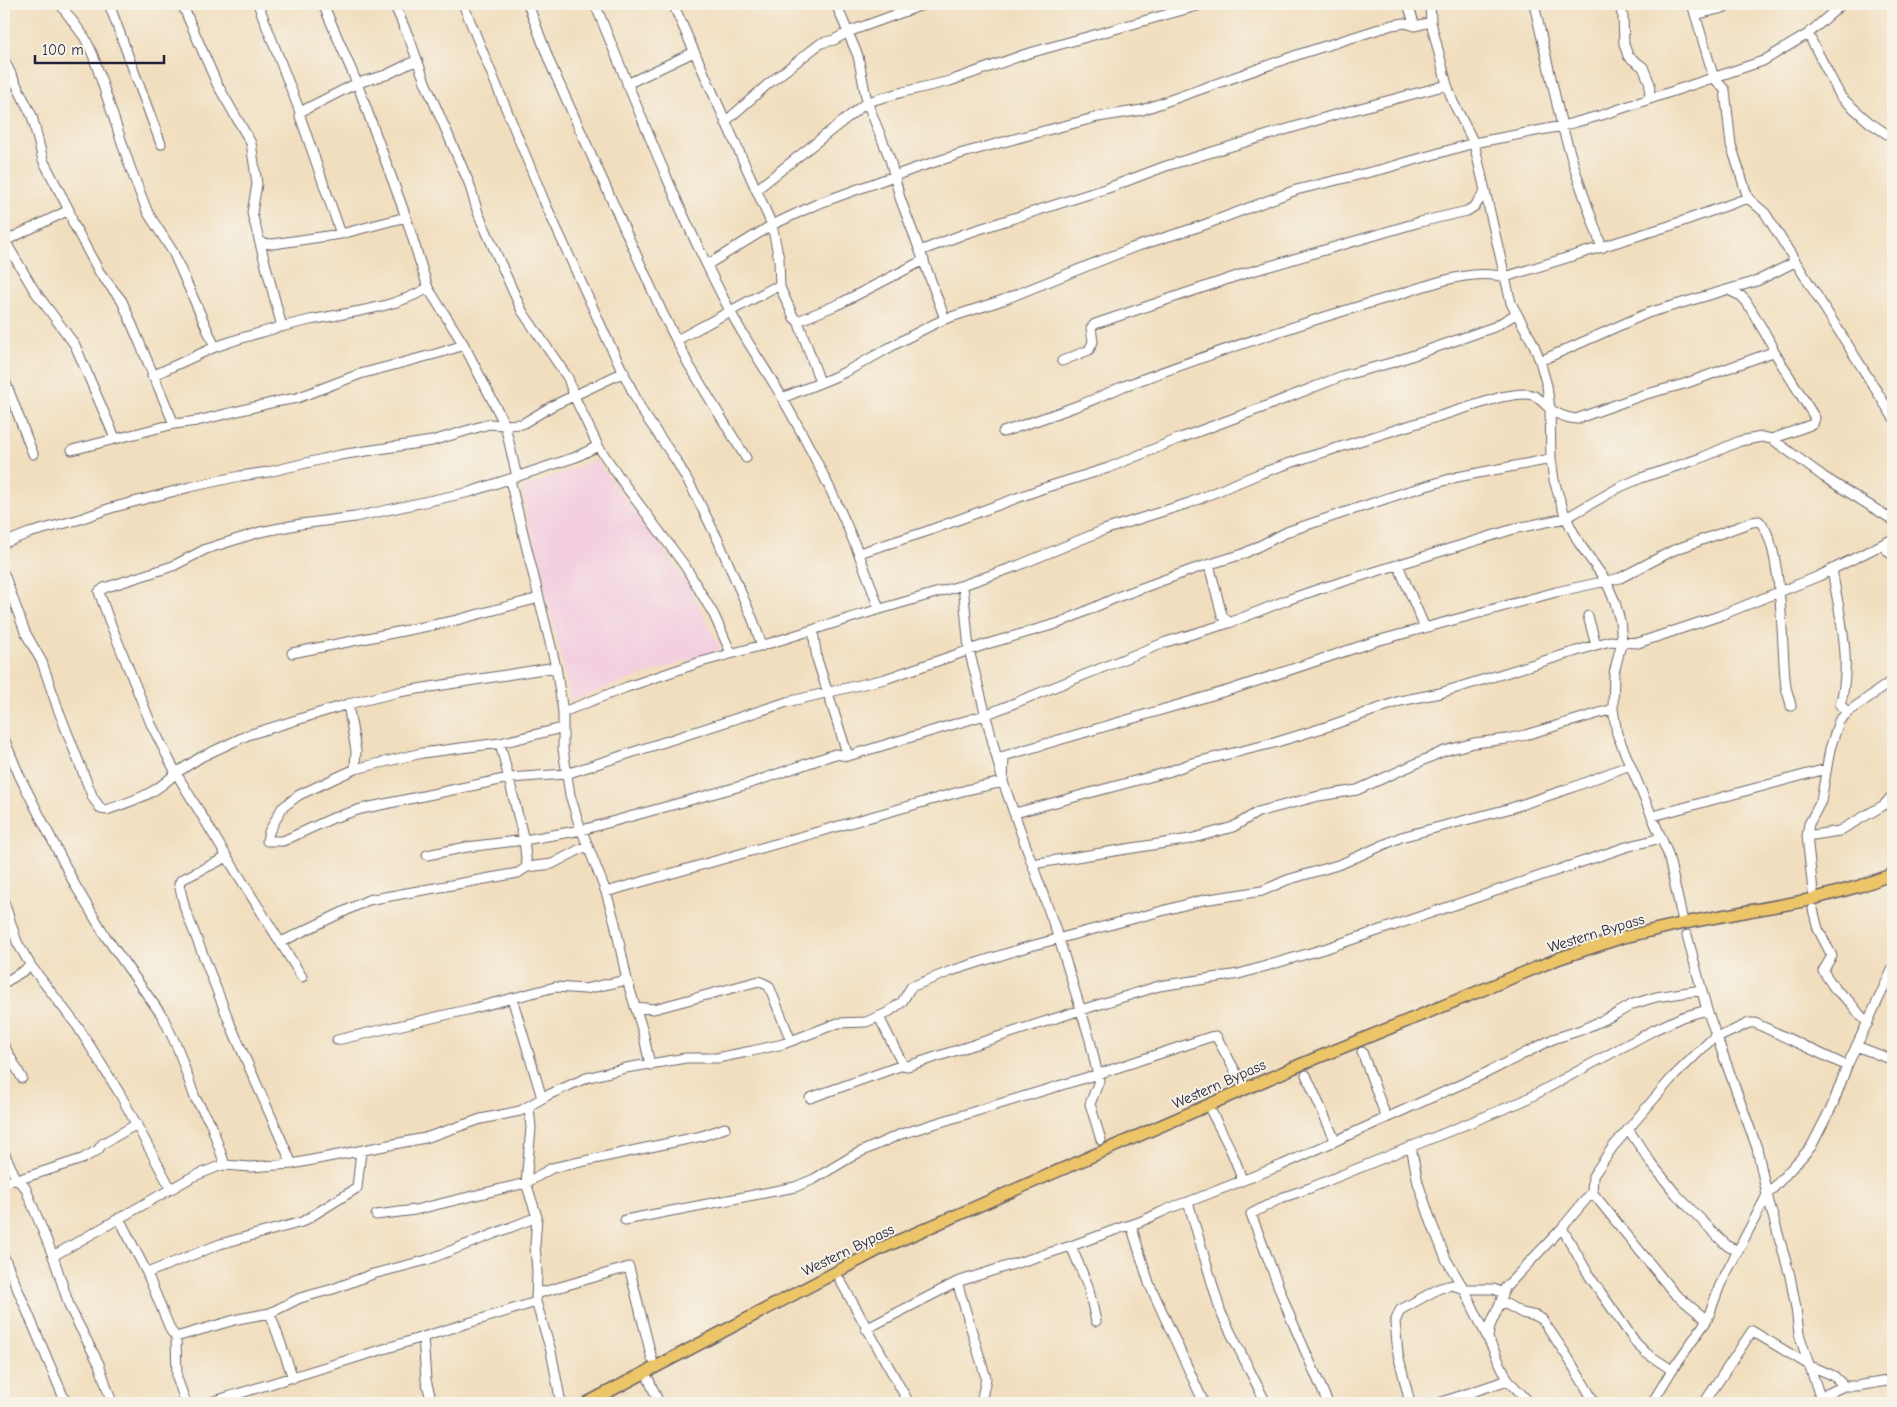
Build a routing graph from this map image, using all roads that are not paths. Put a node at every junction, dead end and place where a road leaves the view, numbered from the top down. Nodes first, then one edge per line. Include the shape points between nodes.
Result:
1 (60, 4) edge
2 (109, 4) edge
3 (182, 4) edge
4 (258, 4) edge
5 (323, 4) edge
6 (394, 4) edge
7 (463, 4) edge
8 (528, 4) edge
9 (595, 4) edge
10 (673, 4) edge
11 (836, 4) edge
12 (925, 4) edge
13 (1204, 4) edge
14 (1408, 4) edge
15 (1430, 4) edge
16 (1534, 4) edge
17 (1618, 4) edge
18 (1692, 4) edge
19 (1732, 4) edge
20 (1842, 4) edge
21 (1695, 16) junction
22 (1431, 22) junction
23 (1415, 26) junction
24 (848, 32) junction
25 (1808, 34) junction
26 (694, 52) junction
27 (4, 60) edge
28 (417, 60) junction
29 (1714, 78) junction
30 (357, 83) junction
31 (627, 84) junction
32 (1447, 85) junction
33 (1650, 99) junction
34 (867, 102) junction
35 (300, 112) junction
36 (725, 122) junction
37 (1562, 126) junction
38 (1893, 138) edge
39 (1474, 143) junction
40 (161, 144) dead end
41 (894, 176) junction
42 (756, 190) junction
43 (1485, 192) junction
44 (1748, 198) junction
45 (69, 210) junction
46 (406, 217) junction
47 (772, 225) junction
48 (342, 234) junction
49 (4, 240) edge
50 (261, 244) junction
51 (1602, 248) junction
52 (920, 251) junction
53 (924, 260) junction
54 (1795, 262) junction
55 (706, 265) junction
56 (1505, 277) junction
57 (780, 287) junction
58 (428, 288) junction
59 (1728, 290) junction
60 (730, 311) junction
61 (1516, 314) junction
62 (945, 319) junction
63 (798, 321) junction
64 (282, 327) junction
65 (677, 340) junction
66 (464, 345) junction
67 (214, 348) junction
68 (1773, 350) junction
69 (1062, 361) dead end
70 (1540, 361) junction
71 (624, 372) junction
72 (152, 376) junction
73 (4, 378) edge
74 (820, 382) junction
75 (574, 396) junction
76 (782, 398) junction
77 (1550, 409) junction
78 (1565, 418) junction
79 (1893, 418) edge
80 (174, 424) junction
81 (505, 425) junction
82 (1003, 432) dead end
83 (1551, 432) junction
84 (115, 438) junction
85 (1772, 439) junction
86 (598, 446) junction
87 (72, 450) dead end
88 (33, 454) dead end
89 (746, 458) dead end
90 (1551, 459) junction
91 (514, 478) junction
92 (1566, 518) junction
93 (1893, 520) edge
94 (1893, 539) edge
95 (4, 543) edge
96 (1883, 546) junction
97 (859, 553) junction
98 (1893, 556) edge
99 (1210, 565) junction
100 (1398, 565) junction
101 (1832, 569) junction
102 (4, 574) edge
103 (1606, 582) junction
104 (963, 585) junction
105 (1779, 592) junction
106 (539, 598) junction
107 (879, 609) junction
108 (1588, 616) dead end
109 (1228, 623) junction
110 (1425, 628) junction
111 (813, 631) junction
112 (1622, 642) junction
113 (1596, 645) junction
114 (762, 646) junction
115 (969, 650) junction
116 (292, 653) dead end
117 (731, 653) junction
118 (556, 666) junction
119 (1893, 680) edge
120 (828, 692) junction
121 (348, 704) junction
122 (1791, 706) dead end
123 (1613, 709) junction
124 (563, 712) junction
125 (1848, 712) junction
126 (985, 714) junction
127 (562, 728) junction
128 (4, 739) edge
129 (500, 742) junction
130 (848, 756) junction
131 (1630, 765) junction
132 (355, 769) junction
133 (1826, 769) junction
134 (176, 773) junction
135 (566, 774) junction
136 (509, 778) junction
137 (1003, 782) junction
138 (1893, 795) edge
139 (1015, 813) junction
140 (1653, 816) junction
141 (582, 830) junction
142 (1807, 836) junction
143 (1661, 838) junction
144 (524, 840) junction
145 (588, 845) junction
146 (427, 855) dead end
147 (227, 857) junction
148 (1032, 864) junction
149 (527, 867) junction
150 (1893, 874) edge
151 (1813, 891) dead end
152 (606, 892) junction
153 (4, 902) edge
154 (1813, 910) dead end
155 (1682, 917) dead end
156 (1687, 935) dead end
157 (1059, 939) junction
158 (281, 942) junction
159 (30, 966) junction
160 (1893, 968) edge
161 (302, 977) dead end
162 (627, 980) junction
163 (4, 983) edge
164 (1702, 990) junction
165 (512, 998) junction
166 (635, 1007) junction
167 (1081, 1010) junction
168 (1707, 1010) junction
169 (879, 1017) junction
170 (1868, 1022) junction
171 (1717, 1037) junction
172 (337, 1040) dead end
173 (791, 1041) junction
174 (4, 1046) edge
175 (1856, 1046) junction
176 (1362, 1052) dead end
177 (1893, 1060) edge
178 (650, 1065) junction
179 (903, 1065) junction
180 (1847, 1066) junction
181 (1098, 1074) junction
182 (1306, 1075) dead end
183 (22, 1078) dead end
184 (1245, 1090) junction
185 (542, 1098) junction
186 (810, 1098) dead end
187 (529, 1107) junction
188 (1212, 1113) dead end
189 (1386, 1117) junction
190 (137, 1124) junction
191 (725, 1128) dead end
192 (1628, 1129) junction
193 (1101, 1140) dead end
194 (1335, 1140) junction
195 (1411, 1146) junction
196 (361, 1151) junction
197 (4, 1153) edge
198 (292, 1164) junction
199 (225, 1165) junction
200 (17, 1180) junction
201 (4, 1181) edge
202 (1242, 1181) junction
203 (526, 1183) junction
204 (171, 1189) junction
205 (1592, 1192) junction
206 (1767, 1195) junction
207 (1188, 1202) junction
208 (376, 1215) dead end
209 (537, 1217) junction
210 (119, 1218) junction
211 (626, 1220) dead end
212 (1131, 1225) junction
213 (1562, 1228) junction
214 (1071, 1246) junction
215 (1737, 1250) junction
216 (53, 1256) junction
217 (4, 1257) edge
218 (147, 1272) junction
219 (840, 1280) dead end
220 (957, 1282) junction
221 (1464, 1289) junction
222 (1502, 1297) junction
223 (536, 1298) junction
224 (270, 1313) junction
225 (1707, 1320) junction
226 (1096, 1322) dead end
227 (1486, 1326) junction
228 (866, 1329) junction
229 (176, 1337) junction
230 (423, 1337) junction
231 (652, 1358) dead end
232 (1809, 1365) junction
233 (1672, 1370) junction
234 (293, 1378) junction
235 (649, 1380) dead end
236 (1508, 1380) junction
237 (1893, 1380) edge
238 (1844, 1386) junction
239 (1821, 1400) edge
240 (66, 1403) edge
241 (112, 1403) edge
242 (186, 1403) edge
243 (208, 1403) edge
244 (432, 1403) edge
245 (560, 1403) edge
246 (587, 1403) edge
247 (659, 1403) edge
248 (908, 1403) edge
249 (981, 1403) edge
250 (1204, 1403) edge
251 (1266, 1403) edge
252 (1328, 1403) edge
253 (1410, 1403) edge
254 (1438, 1403) edge
255 (1530, 1403) edge
256 (1595, 1403) edge
257 (1652, 1403) edge
258 (1704, 1403) edge

1 - 67 street via 93,55 148,213 173,252
2 - 40 street
3 - 50 street via 217,84 251,143 257,184 252,212
4 - 35 street
5 - 30 street
6 - 28 street
7 - 71 street via 545,203
8 - 65 street via 554,72
9 - 31 street
10 - 26 street
11 - 24 street
12 - 24 street
13 - 34 street via 1026,54 950,81
14 - 23 street
15 - 22 street
16 - 37 street
17 - 33 street via 1628,56 1643,67 1650,84
18 - 21 street
19 - 21 street
20 - 25 street
21 - 29 street
22 - 23 street
22 - 32 street
23 - 41 street via 1405,23 1392,25 1142,110 1098,117 1021,137
24 - 34 street via 858,56
24 - 36 street via 812,49
25 - 29 street via 1763,61
25 - 38 street via 1841,97
26 - 31 street
26 - 36 street
27 - 45 street via 32,116 43,160
28 - 30 street via 386,75
28 - 75 street via 478,213 522,311 568,378
29 - 33 street
29 - 44 street via 1725,90 1731,144
30 - 35 street
30 - 46 street
31 - 55 street
32 - 39 street via 1452,102
32 - 52 street via 1166,166
33 - 37 street
34 - 41 street
34 - 42 street
35 - 48 street
36 - 42 street
37 - 39 street
37 - 51 street
39 - 43 street
39 - 62 street via 1296,190
41 - 47 street via 816,204
41 - 52 street
42 - 47 street
43 - 56 street
43 - 69 street via 1468,211 1246,273 1094,324 1089,350
44 - 51 street
44 - 54 street via 1765,213
45 - 49 street
45 - 72 street via 100,273 122,301
46 - 48 street
46 - 58 street
47 - 55 street
47 - 57 street via 780,259
48 - 50 street
49 - 84 street via 34,290 75,345
50 - 64 street
51 - 56 street
52 - 53 street
53 - 62 street
53 - 63 street via 839,304
54 - 59 street via 1757,282
54 - 79 street
55 - 60 street
56 - 61 street
56 - 82 street via 1484,274 1457,278 1373,302 1179,366
57 - 60 street
57 - 63 street
58 - 64 street via 398,303
58 - 66 street
59 - 68 street via 1746,301
59 - 70 street via 1648,312
60 - 65 street
60 - 76 street
61 - 70 street via 1527,330
61 - 97 street via 1494,327 1394,362 1342,376 1108,468
62 - 74 street
63 - 74 street
64 - 67 street
65 - 89 street via 708,398
66 - 80 street via 360,374 297,398
66 - 81 street
67 - 72 street
68 - 78 street via 1576,420
68 - 85 street via 1815,418 1813,424
70 - 77 street
71 - 75 street
71 - 114 street via 642,411 693,490 722,548
72 - 80 street
73 - 88 street
74 - 76 street
75 - 81 street via 522,424
75 - 86 street
76 - 97 street via 840,508
77 - 78 street
77 - 83 street
77 - 104 street via 1532,395 1501,398 1261,473 1189,503 1104,530
78 - 83 street
80 - 84 street
81 - 91 street
81 - 95 street via 488,424 432,441 340,455 190,487 111,508
83 - 90 street
84 - 87 street
85 - 92 street via 1762,437 1740,441 1640,478
85 - 93 street via 1824,477
86 - 91 street via 576,458
86 - 117 street via 685,566 714,615
90 - 92 street
90 - 99 street via 1458,477 1409,491 1289,531 1243,554
91 - 106 street
91 - 134 street via 470,492 355,517 260,532 206,548 172,566 101,589 99,592 109,620 151,724
92 - 100 street via 1517,528
92 - 103 street
94 - 96 street
96 - 98 street
96 - 101 street
97 - 107 street
99 - 109 street via 1222,615
99 - 115 street via 1120,596 1059,623
100 - 109 street via 1287,600
100 - 110 street
101 - 105 street
101 - 125 street via 1847,658 1840,705
102 - 134 street via 17,614 42,662 93,798 101,809 107,810 150,794
103 - 105 street via 1704,538 1759,521 1773,552
103 - 110 street via 1564,590
103 - 112 street via 1615,602
104 - 107 street
104 - 115 street
105 - 112 street via 1654,639
105 - 122 street via 1786,688
106 - 116 street via 444,622
106 - 118 street
107 - 111 street
108 - 113 street
109 - 126 street via 1166,642
110 - 137 street via 1233,689 1004,756
111 - 114 street
111 - 120 street via 817,659
112 - 113 street
112 - 123 street via 1614,673
113 - 139 street via 1440,693 1400,701 1257,748 1210,758
114 - 117 street
115 - 120 street via 885,678
115 - 126 street
117 - 124 street
118 - 121 street via 399,692
118 - 124 street
119 - 125 street
120 - 130 street
120 - 135 street
121 - 132 street via 356,751
121 - 134 street via 248,735
123 - 131 street via 1617,734
123 - 148 street via 1525,735 1474,742 1444,751 1357,790 1258,812 1233,827 1190,840
124 - 127 street
125 - 133 street via 1839,721
126 - 130 street
126 - 137 street
127 - 129 street
127 - 135 street
128 - 199 street via 75,885 106,937 163,1017 196,1098 211,1124
129 - 132 street
129 - 136 street
130 - 141 street via 835,754 748,784
131 - 140 street
131 - 157 street via 1508,809 1401,837 1341,864 1287,880 1262,892 1203,900
132 - 136 street via 299,795 282,808 267,841 283,841 361,809
133 - 140 street
133 - 142 street via 1821,801 1809,824
134 - 147 street
135 - 136 street
135 - 141 street
136 - 144 street
137 - 139 street
137 - 152 street
138 - 142 street via 1884,805 1839,831
139 - 148 street
140 - 143 street
141 - 144 street
141 - 145 street
142 - 151 street
143 - 155 street via 1668,854
143 - 167 street via 1328,948 1240,974 1159,986
144 - 146 street
144 - 149 street
145 - 149 street via 552,864
145 - 152 street
147 - 158 street
147 - 198 street via 181,880 179,884 185,909 231,1026
148 - 157 street
149 - 158 street via 518,873 368,900
150 - 184 main road, Western Bypass via 1809,900 1620,938 1560,958
152 - 162 street
153 - 159 street via 17,942
154 - 170 street via 1818,929 1832,956 1823,971 1835,989
156 - 164 street
157 - 167 street
157 - 169 street via 992,957 911,987 902,1002
158 - 161 street
159 - 163 street
159 - 190 street via 78,1027
160 - 170 street
162 - 165 street via 585,988 555,987
162 - 166 street
164 - 168 street
164 - 189 street via 1633,1004
165 - 172 street
165 - 185 street
166 - 173 street via 654,1009 759,981 769,986
166 - 178 street
167 - 179 street
167 - 181 street
168 - 171 street
168 - 195 street via 1654,1030 1523,1101
169 - 173 street via 866,1022 838,1023
169 - 179 street
170 - 175 street
171 - 180 street via 1749,1023 1755,1024
171 - 192 street via 1671,1079
171 - 206 street via 1752,1132
173 - 178 street via 717,1058 686,1058
174 - 183 street
175 - 177 street
175 - 180 street
176 - 189 street
178 - 185 street via 586,1078
179 - 186 street
180 - 206 street via 1833,1104 1811,1147
181 - 184 street via 1216,1036
181 - 193 street via 1098,1084 1090,1104
181 - 211 street via 901,1134 795,1187
182 - 194 street
184 - 246 main road, Western Bypass via 882,1248
185 - 187 street
187 - 196 street via 426,1138
187 - 203 street
188 - 202 street
189 - 194 street
190 - 200 street via 82,1159
190 - 204 street
191 - 203 street via 702,1136 552,1168
192 - 205 street via 1593,1176
192 - 215 street via 1676,1194 1722,1241
194 - 202 street
195 - 221 street via 1418,1182 1432,1224 1446,1259
195 - 252 street via 1280,1198 1251,1214 1289,1314
196 - 198 street
196 - 218 street via 357,1188 302,1222 220,1244
197 - 200 street
198 - 199 street
199 - 204 street
200 - 201 street
200 - 216 street via 25,1187
202 - 207 street
203 - 208 street via 414,1210
203 - 209 street
204 - 210 street
205 - 213 street
205 - 225 street via 1668,1286
206 - 215 street
206 - 232 street via 1790,1276 1799,1334
207 - 212 street
207 - 251 street via 1221,1313
209 - 223 street
209 - 224 street via 427,1260 300,1298
210 - 216 street
210 - 218 street
212 - 214 street
212 - 250 street via 1150,1283
213 - 222 street via 1505,1288
213 - 233 street via 1576,1256 1636,1344
214 - 220 street
214 - 226 street via 1088,1286
215 - 225 street
216 - 241 street via 70,1308 99,1364
217 - 240 street
218 - 229 street
219 - 228 street
220 - 228 street
220 - 249 street via 986,1378
221 - 222 street via 1494,1289
221 - 227 street
221 - 253 street via 1452,1285 1440,1288 1400,1310 1396,1316 1398,1354
222 - 227 street
222 - 256 street via 1522,1313 1542,1319
223 - 230 street
223 - 231 street via 629,1267
223 - 245 street via 551,1351
224 - 229 street
224 - 234 street
225 - 233 street
227 - 236 street
228 - 248 street
229 - 242 street via 177,1378
230 - 234 street
230 - 244 street via 426,1380
232 - 238 street via 1834,1376
232 - 239 street
232 - 258 street via 1752,1331
233 - 257 street
234 - 243 street
235 - 247 street
236 - 254 street
236 - 255 street
237 - 238 street
238 - 239 street

